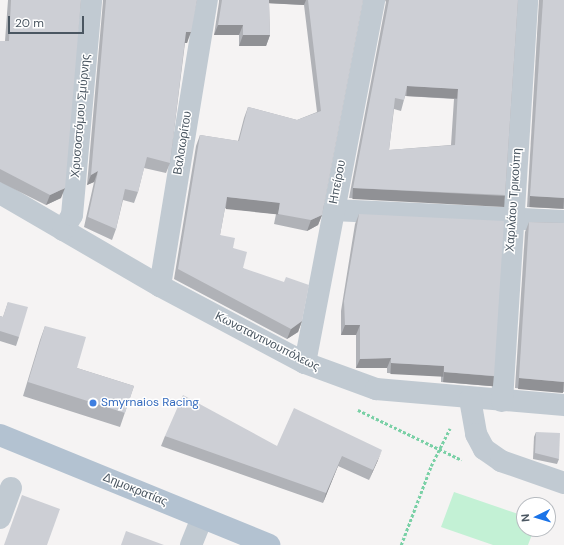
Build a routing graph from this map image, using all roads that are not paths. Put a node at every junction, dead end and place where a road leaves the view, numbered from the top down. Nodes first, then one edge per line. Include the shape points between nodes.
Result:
1 (91, 0) edge
2 (207, 0) edge
3 (374, 0) edge
4 (527, 0) edge
5 (0, 193) edge
6 (333, 210) junction
7 (512, 218) junction
8 (564, 221) edge
9 (63, 230) junction
10 (160, 286) junction
11 (305, 363) junction
12 (470, 399) junction
13 (502, 401) junction
14 (564, 405) edge
15 (0, 435) edge
16 (564, 483) edge
17 (11, 488) dead end
18 (0, 518) edge
19 (202, 518) junction
20 (191, 545) edge
21 (269, 545) edge

1 - 9 street, Χρυσοστόμου Σμύρνης via 72,215
2 - 10 street, Βαλαωρίτου
3 - 6 street, Ηπείρου
4 - 7 street, Χαριλάου Τρικούπη
5 - 9 street, Κωνσταντινουπόλεως
6 - 7 street
6 - 11 street, Ηπείρου
7 - 8 street
7 - 13 street, Χαριλάου Τρικούπη
9 - 10 street, Κωνσταντινουπόλεως
10 - 11 street, Κωνσταντινουπόλεως
11 - 12 street, Κωνσταντινουπόλεως via 376,389
12 - 13 street, Κωνσταντινουπόλεως
12 - 16 street via 478,441 501,461
13 - 14 street, Κωνσταντινουπόλεως
15 - 19 main road, Δημοκρατίας
17 - 18 street
19 - 20 street
19 - 21 main road, Δημοκρατίας

